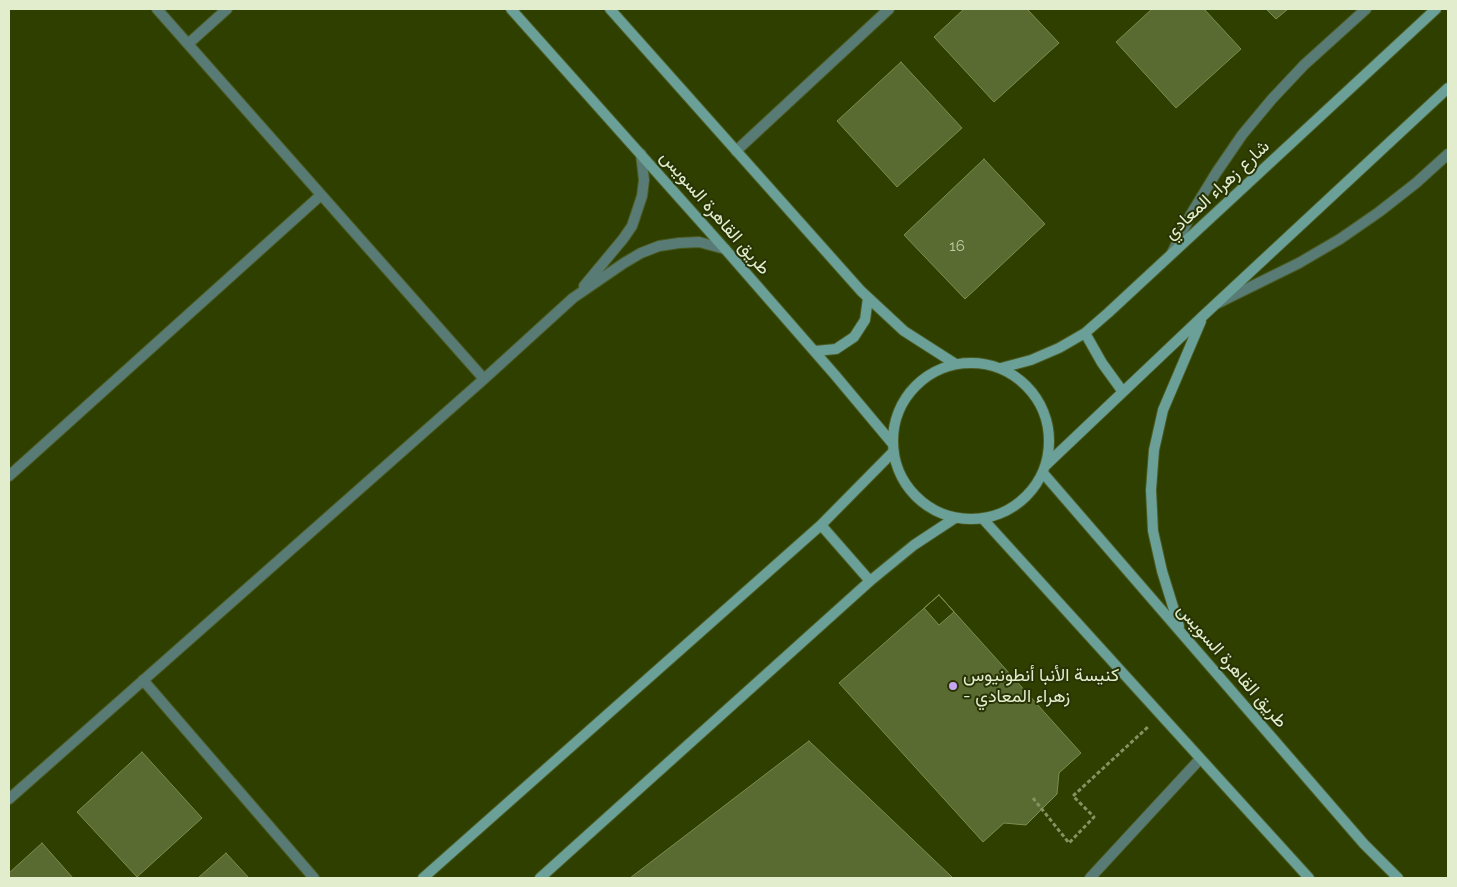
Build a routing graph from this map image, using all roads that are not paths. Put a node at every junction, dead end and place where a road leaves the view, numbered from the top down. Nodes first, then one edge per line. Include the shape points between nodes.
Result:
1 (157, 9) edge
2 (227, 9) edge
3 (511, 9) edge
4 (610, 9) edge
5 (890, 9) edge
6 (1366, 9) edge
7 (1436, 9) edge
8 (188, 44) junction
9 (1448, 88) edge
10 (736, 151) junction
11 (641, 154) junction
12 (1448, 154) edge
13 (321, 195) junction
14 (725, 249) junction
15 (1171, 255) junction
16 (573, 298) junction
17 (868, 298) junction
18 (1215, 305) junction
19 (1204, 315) junction
20 (1085, 333) junction
21 (815, 351) junction
22 (954, 363) junction
23 (1001, 368) junction
24 (484, 379) junction
25 (1123, 392) junction
26 (892, 448) junction
27 (1044, 469) junction
28 (9, 476) edge
29 (955, 518) junction
30 (983, 519) junction
31 (821, 526) junction
32 (870, 581) junction
33 (1181, 632) junction
34 (143, 680) junction
35 (1200, 758) junction
36 (9, 799) edge
37 (314, 878) edge
38 (423, 878) edge
39 (540, 878) edge
40 (1090, 878) edge
41 (1309, 878) edge
42 (1398, 878) edge

1 - 8 street
2 - 8 street
3 - 11 main road, طريق القاهرة السويس
4 - 10 main road
5 - 10 street
6 - 15 street via 1304,65 1242,135 1216,173
7 - 15 main road, شارع زهراء المعادي
8 - 13 street
9 - 18 main road
10 - 17 main road
11 - 14 main road, طريق القاهرة السويس
11 - 16 street via 644,180 632,226
12 - 18 street via 1379,212 1340,239
13 - 24 street
13 - 28 street
14 - 16 street via 698,242 659,246 624,263
14 - 21 main road, طريق القاهرة السويس
15 - 20 main road, شارع زهراء المعادي
16 - 24 street
17 - 21 main road via 866,320 854,337 836,349
17 - 22 main road via 904,331
18 - 19 main road
19 - 25 main road
19 - 33 main road via 1164,410 1152,474 1154,531 1162,571
20 - 23 main road, شارع زهراء المعادي via 1031,360
20 - 25 main road
21 - 26 main road, طريق القاهرة السويس
22 - 23 main road via 978,362
22 - 26 main road via 933,371 902,401 894,421
23 - 27 main road via 1021,380 1037,398 1046,418 1050,442
24 - 34 street
25 - 27 main road
26 - 29 main road via 900,475 914,495 932,509
26 - 31 main road
27 - 30 main road via 1033,490 1019,504
27 - 33 main road, طريق القاهرة السويس
29 - 30 main road
29 - 32 main road
30 - 35 main road
31 - 32 main road
31 - 38 main road
32 - 39 main road
33 - 42 main road, طريق القاهرة السويس via 1364,844
34 - 36 street
34 - 37 street
35 - 40 street
35 - 41 main road

